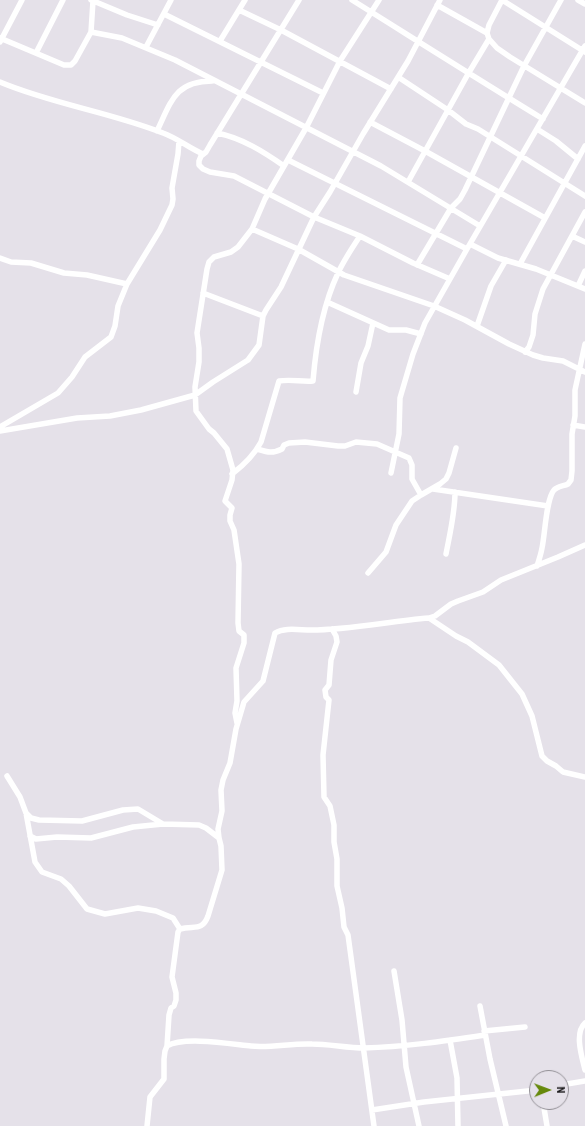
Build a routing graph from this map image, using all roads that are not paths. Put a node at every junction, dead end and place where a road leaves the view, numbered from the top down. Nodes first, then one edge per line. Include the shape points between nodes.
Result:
1 (22, 0) edge
2 (63, 0) edge
3 (171, 0) edge
4 (245, 0) edge
5 (299, 0) edge
6 (352, 0) edge
7 (379, 0) edge
8 (502, 0) edge
9 (561, 0) edge
10 (578, 0) edge
11 (92, 1) edge
12 (439, 2) edge
13 (585, 4) edge
14 (239, 10) junction
15 (372, 12) junction
16 (164, 14) junction
17 (158, 25) junction
18 (546, 28) junction
19 (281, 30) junction
20 (91, 32) junction
21 (487, 33) junction
22 (489, 39) junction
23 (0, 40) edge
24 (220, 41) junction
25 (418, 41) junction
26 (146, 47) junction
27 (584, 49) edge
28 (36, 53) junction
29 (262, 61) junction
30 (340, 61) junction
31 (524, 66) junction
32 (468, 74) junction
33 (398, 77) junction
34 (215, 81) junction
35 (0, 82) edge
36 (560, 88) junction
37 (391, 89) junction
38 (323, 93) junction
39 (240, 95) junction
40 (508, 98) junction
41 (585, 103) edge
42 (448, 110) junction
43 (543, 119) junction
44 (370, 122) junction
45 (306, 128) junction
46 (537, 129) junction
47 (157, 131) junction
48 (217, 133) junction
49 (490, 137) junction
50 (179, 141) junction
51 (585, 146) edge
52 (425, 151) junction
53 (353, 152) junction
54 (203, 154) junction
55 (520, 156) junction
56 (578, 159) junction
57 (286, 163) junction
58 (471, 177) junction
59 (408, 182) junction
60 (335, 184) junction
61 (565, 184) junction
62 (499, 193) junction
63 (268, 194) junction
64 (585, 196) edge
65 (451, 208) junction
66 (585, 212) edge
67 (314, 216) junction
68 (545, 218) junction
69 (480, 226) junction
70 (252, 229) junction
71 (435, 233) junction
72 (360, 236) junction
73 (572, 236) junction
74 (585, 242) edge
75 (468, 246) junction
76 (298, 250) junction
77 (0, 258) edge
78 (506, 260) junction
79 (520, 264) junction
80 (417, 265) junction
81 (585, 271) edge
82 (338, 272) junction
83 (550, 274) junction
84 (450, 279) junction
85 (127, 284) junction
86 (578, 286) junction
87 (585, 289) edge
88 (203, 293) junction
89 (327, 302) junction
90 (434, 306) junction
91 (263, 316) junction
92 (373, 323) junction
93 (477, 326) junction
94 (421, 334) junction
95 (585, 344) edge
96 (525, 352) junction
97 (582, 370) edge
98 (356, 392) dead end
99 (195, 395) junction
100 (573, 425) junction
101 (0, 427) edge
102 (585, 427) edge
103 (0, 431) edge
104 (456, 448) dead end
105 (257, 449) junction
106 (396, 453) junction
107 (391, 473) dead end
108 (232, 474) junction
109 (433, 489) junction
110 (455, 492) junction
111 (421, 495) junction
112 (548, 506) junction
113 (585, 545) edge
114 (446, 554) dead end
115 (537, 566) junction
116 (368, 573) dead end
117 (429, 618) junction
118 (332, 629) junction
119 (237, 725) junction
120 (6, 776) dead end
121 (585, 777) edge
122 (26, 813) junction
123 (163, 824) junction
124 (30, 836) junction
125 (219, 838) junction
126 (180, 929) junction
127 (394, 971) dead end
128 (480, 1006) dead end
129 (585, 1023) edge
130 (525, 1028) dead end
131 (485, 1033) junction
132 (450, 1040) junction
133 (404, 1044) junction
134 (167, 1046) junction
135 (363, 1048) junction
136 (585, 1070) edge
137 (585, 1081) edge
138 (569, 1084) edge
139 (529, 1091) edge
140 (498, 1095) junction
141 (457, 1099) junction
142 (414, 1103) junction
143 (372, 1110) junction
144 (544, 1110) edge
145 (148, 1126) edge
146 (374, 1126) edge
147 (419, 1126) edge
148 (458, 1126) edge
149 (506, 1126) edge
150 (547, 1126) edge

1 - 23 street
2 - 28 street
3 - 16 street
4 - 14 street
5 - 19 street
6 - 15 street
7 - 15 street
8 - 18 street
8 - 21 street
9 - 18 street
10 - 13 street
11 - 17 street
11 - 20 street
12 - 21 street
12 - 25 street
14 - 19 street
14 - 24 street
15 - 25 street
15 - 30 street
16 - 17 street
16 - 24 street
17 - 26 street
18 - 27 street
18 - 31 street
19 - 29 street
19 - 30 street
20 - 26 street via 122,38
20 - 28 street via 71,65
21 - 22 street
22 - 31 street via 497,48
22 - 32 street
23 - 28 street
24 - 29 street
25 - 32 street
25 - 33 street
26 - 34 street
27 - 36 street
29 - 38 street
29 - 39 street
30 - 37 street
30 - 38 street
31 - 36 street
31 - 40 street
32 - 40 street
32 - 42 street
33 - 37 street
33 - 42 street
34 - 39 street
34 - 47 street via 191,83 177,93
35 - 47 street via 29,94 75,105
36 - 41 street
36 - 43 street
37 - 44 street
38 - 45 street
39 - 45 street
39 - 48 street
40 - 43 street
40 - 49 street
42 - 49 street via 466,124
42 - 52 street
43 - 46 street
44 - 52 street
44 - 53 street
45 - 53 street
45 - 57 street
46 - 55 street
46 - 56 street via 556,140
47 - 50 street
48 - 54 street
48 - 57 street via 229,136
49 - 55 street
49 - 58 street
50 - 54 street
50 - 85 street via 172,205
51 - 56 street
52 - 58 street
52 - 59 street
53 - 59 street
53 - 60 street
54 - 63 street via 199,160 199,165 203,169 229,174
55 - 61 street
55 - 62 street
56 - 61 street
57 - 60 street
57 - 63 street
58 - 62 street
58 - 65 street via 460,199
59 - 65 street
60 - 67 street
60 - 71 street
61 - 64 street
61 - 68 street
62 - 68 street
62 - 69 street
63 - 67 street
63 - 70 street
65 - 69 street
65 - 71 street
66 - 73 street
67 - 72 street
67 - 76 street
68 - 79 street
69 - 75 street
70 - 76 street
70 - 88 street via 238,247 214,257 209,262
71 - 75 street
71 - 80 street
72 - 80 street
72 - 82 street
73 - 74 street
73 - 83 street
75 - 78 street
75 - 84 street
76 - 82 street
76 - 91 street via 281,287
77 - 85 street
78 - 79 street
78 - 93 street via 491,286
79 - 83 street
80 - 84 street
81 - 86 street
82 - 89 street
82 - 90 street
83 - 86 street
83 - 96 street via 538,306 533,335
84 - 90 street
85 - 101 street via 110,337 85,357 58,393
86 - 87 street
88 - 91 street
88 - 99 street via 197,333 199,362
89 - 92 street
89 - 105 street via 315,354 313,381 279,381
90 - 93 street
90 - 94 street
91 - 99 street via 259,345 248,360
92 - 94 street via 389,330 406,330
92 - 98 street via 361,363
93 - 96 street
94 - 106 street via 400,398
95 - 97 street
96 - 97 street via 563,361
97 - 100 street via 575,390
99 - 103 street via 110,416 77,418
99 - 108 street via 196,411 227,449
100 - 102 street
100 - 112 street via 571,480 553,491
104 - 109 street via 446,479
105 - 106 street via 268,453 282,449 290,443 345,446 356,442 377,444
105 - 108 street
106 - 107 street
106 - 111 street via 411,460 412,480
108 - 119 street via 225,501 233,510 230,522 234,530 239,564 238,622 239,631 244,635 236,668
109 - 110 street
109 - 111 street
110 - 112 street
110 - 114 street via 454,514
111 - 116 street via 400,518 386,552
112 - 115 street via 542,550
113 - 115 street
115 - 117 street via 500,580 483,592 451,604
117 - 118 street
117 - 121 street via 499,665 522,694 532,716 542,756 563,772
118 - 119 street via 287,629 275,633 263,681 244,702
118 - 135 street via 337,642 326,690 326,697 329,700 323,755 324,796 330,806 334,825 336,886 348,935
119 - 125 street via 230,763 221,790
120 - 122 street via 20,797
122 - 123 street via 31,818 39,820 82,821 123,810 138,809
122 - 124 street
123 - 124 street via 134,826 91,838 36,839
123 - 125 street via 199,825
124 - 126 street via 35,862 42,872 61,879 87,909 105,914 138,908 156,911 173,918
125 - 126 street via 222,870 206,923 199,927
126 - 134 street via 172,977 176,1000 169,1015
127 - 133 street
128 - 131 street
129 - 136 street via 580,1032 580,1046
130 - 131 street
131 - 132 street
131 - 140 street
132 - 133 street
132 - 141 street
133 - 135 street
133 - 142 street
134 - 135 street via 180,1041 253,1046 312,1044
134 - 145 street via 164,1079 150,1097
135 - 143 street
137 - 138 street
139 - 140 street
140 - 141 street
140 - 149 street
141 - 142 street
141 - 148 street
142 - 143 street
142 - 147 street
143 - 146 street
144 - 150 street

